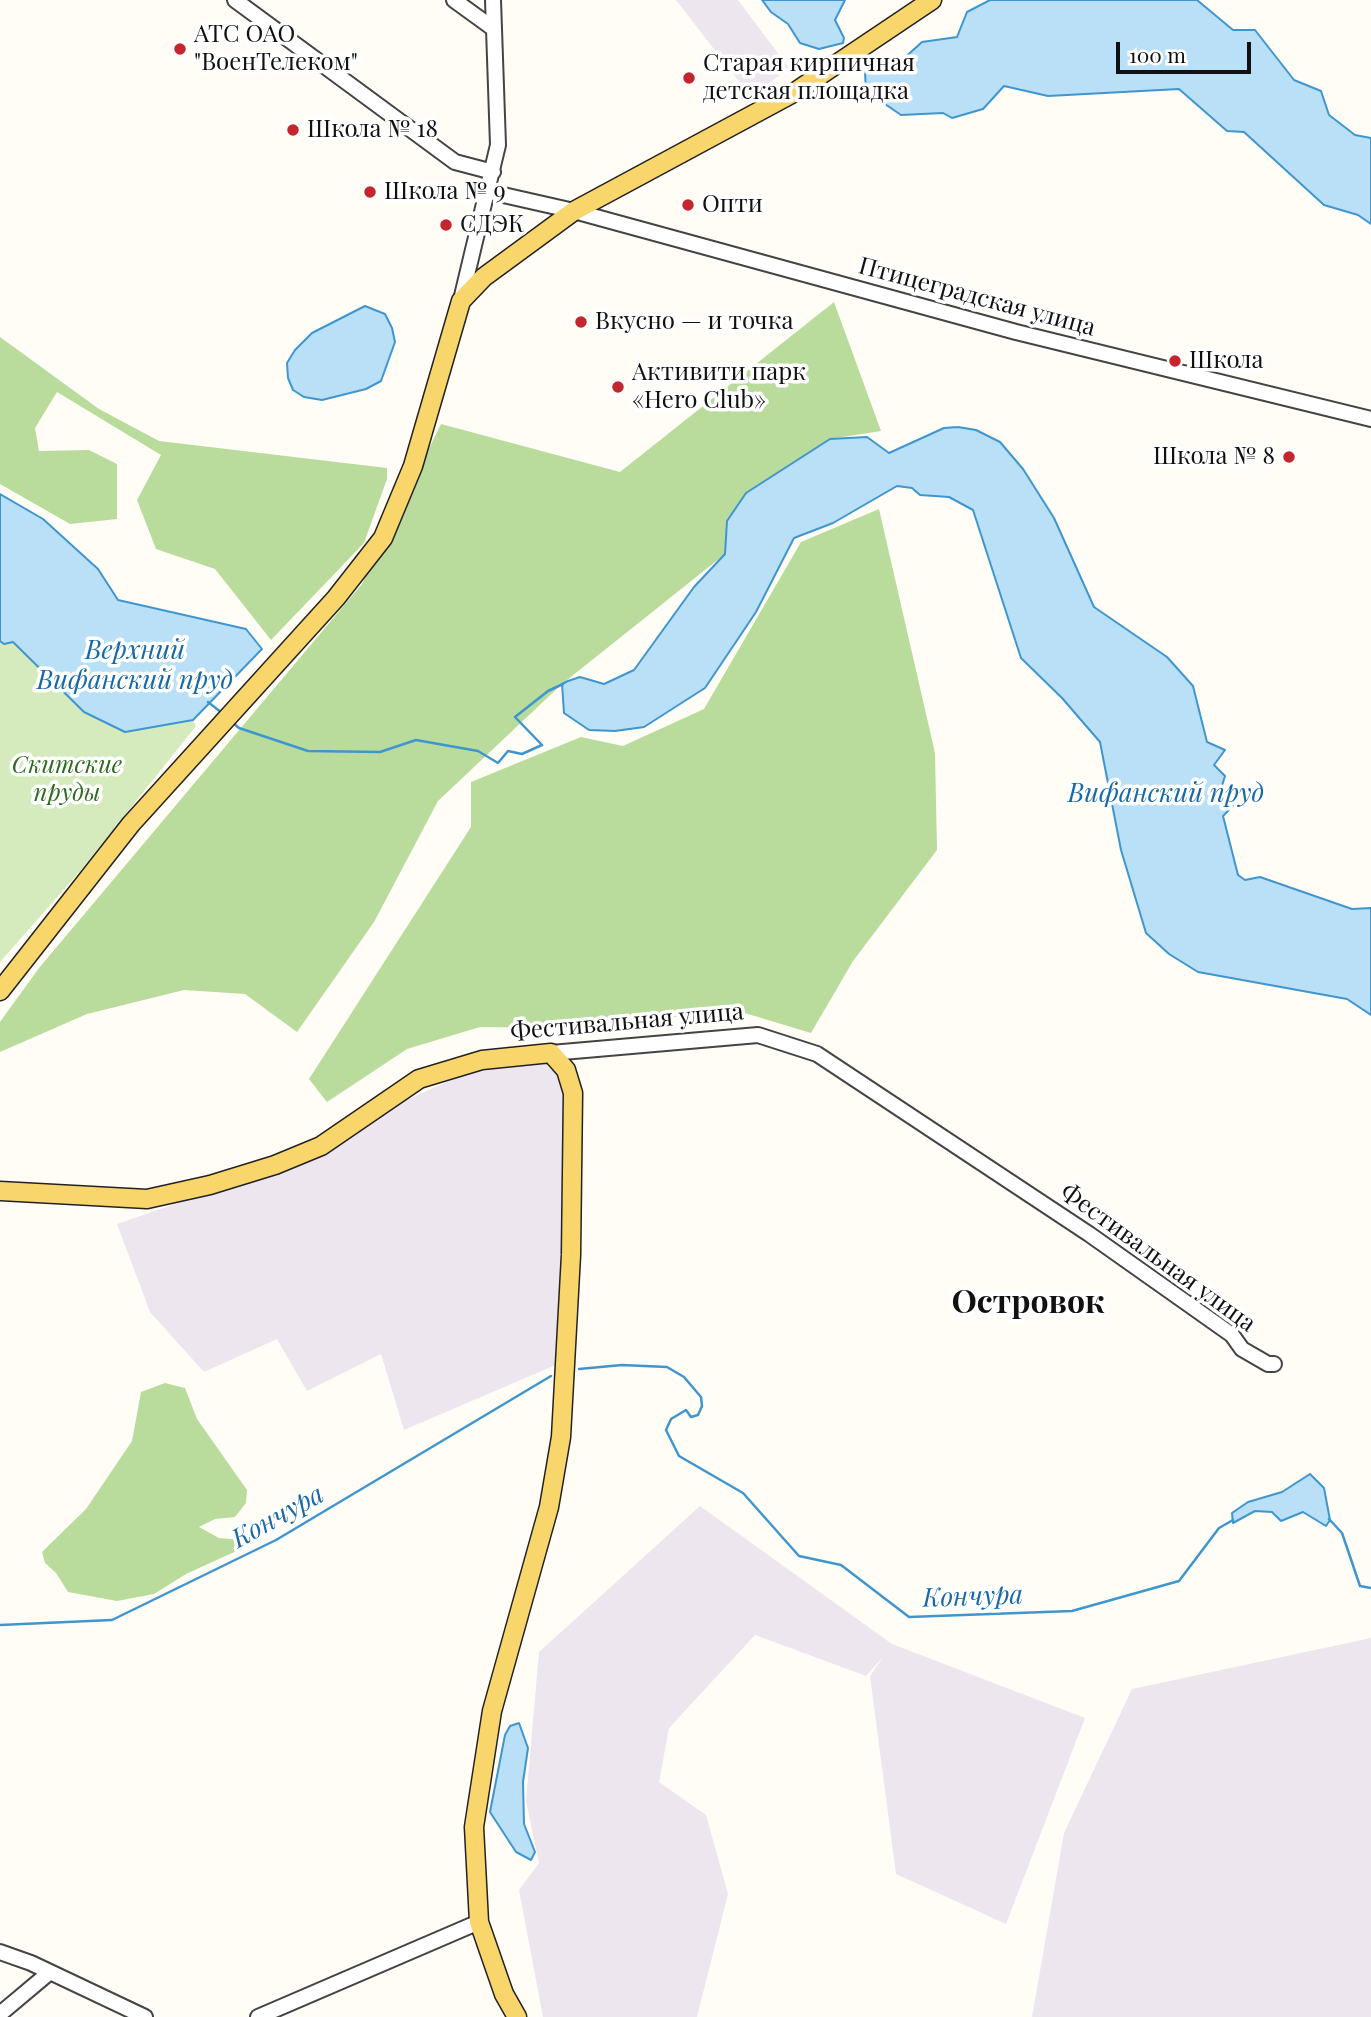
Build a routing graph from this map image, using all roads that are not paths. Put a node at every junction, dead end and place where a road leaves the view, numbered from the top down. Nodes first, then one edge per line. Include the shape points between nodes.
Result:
1 (235, 0) edge
2 (454, 0) edge
3 (493, 0) edge
4 (932, 0) edge
5 (494, 29) junction
6 (493, 172) junction
7 (490, 192) junction
8 (574, 211) junction
9 (461, 301) junction
10 (1371, 419) edge
11 (0, 991) edge
12 (551, 1053) junction
13 (0, 1191) edge
14 (1274, 1364) dead end
15 (479, 1922) junction
16 (0, 1952) edge
17 (50, 1972) junction
18 (0, 2014) edge
19 (145, 2017) edge
20 (258, 2017) edge
21 (517, 2017) edge

1 - 6 street via 454,162
2 - 5 street
3 - 5 street
4 - 8 main road via 830,71
5 - 6 street via 498,145
6 - 7 street
7 - 8 street, Птицеградская улица
7 - 9 street
8 - 9 main road via 484,277
8 - 10 street, Птицеградская улица via 1016,332
9 - 11 main road via 413,466 383,538 336,598 131,824
12 - 13 main road, Фестивальная улица via 482,1059 419,1079 321,1146 210,1185 147,1199
12 - 14 street, Фестивальная улица via 758,1035 817,1054 1089,1234 1232,1335 1242,1349
12 - 15 main road via 566,1070 573,1093 565,1400 549,1507 492,1711 477,1794 474,1875
15 - 20 street
15 - 21 main road via 504,1994
16 - 17 street
17 - 18 street
17 - 19 street

